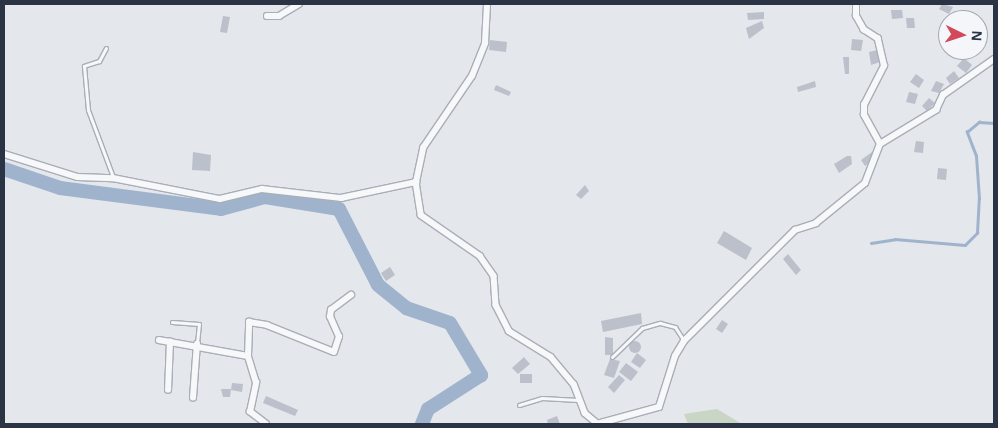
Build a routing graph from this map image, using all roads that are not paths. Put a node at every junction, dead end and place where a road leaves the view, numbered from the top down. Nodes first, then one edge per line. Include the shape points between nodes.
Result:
1 (299, 4) edge
2 (487, 4) edge
3 (856, 4) edge
4 (267, 16) dead end
5 (106, 48) dead end
6 (994, 59) edge
7 (880, 144) junction
8 (4, 154) edge
9 (113, 178) junction
10 (416, 182) junction
11 (351, 295) dead end
12 (172, 322) dead end
13 (159, 340) dead end
14 (684, 341) junction
15 (170, 342) junction
16 (197, 344) junction
17 (248, 356) junction
18 (612, 357) dead end
19 (168, 390) dead end
20 (193, 398) dead end
21 (578, 400) junction
22 (519, 405) dead end
23 (266, 424) edge
24 (598, 424) edge

1 - 4 street via 279,16
2 - 10 street via 485,42 472,76 423,148
3 - 7 street via 856,16 864,30 878,39 884,66 864,105 864,115
5 - 9 lane via 99,60 84,66 88,110
6 - 7 street via 943,95 936,110
7 - 14 street via 879,156 865,183 816,224 795,230
8 - 9 street via 78,177
9 - 10 street via 220,199 262,189 341,198
10 - 21 street via 421,215 480,256 494,276 496,305 508,331 551,357 574,384
11 - 17 street via 331,310 330,317 339,338 334,352 254,320 246,330
12 - 16 lane via 199,324
13 - 15 street
14 - 18 lane via 675,327 660,323 642,328
14 - 24 street via 675,356 659,407
15 - 16 street
15 - 19 street
16 - 17 street
16 - 20 street
17 - 23 street via 256,383 250,412
21 - 22 lane via 542,398
21 - 24 street via 585,413

